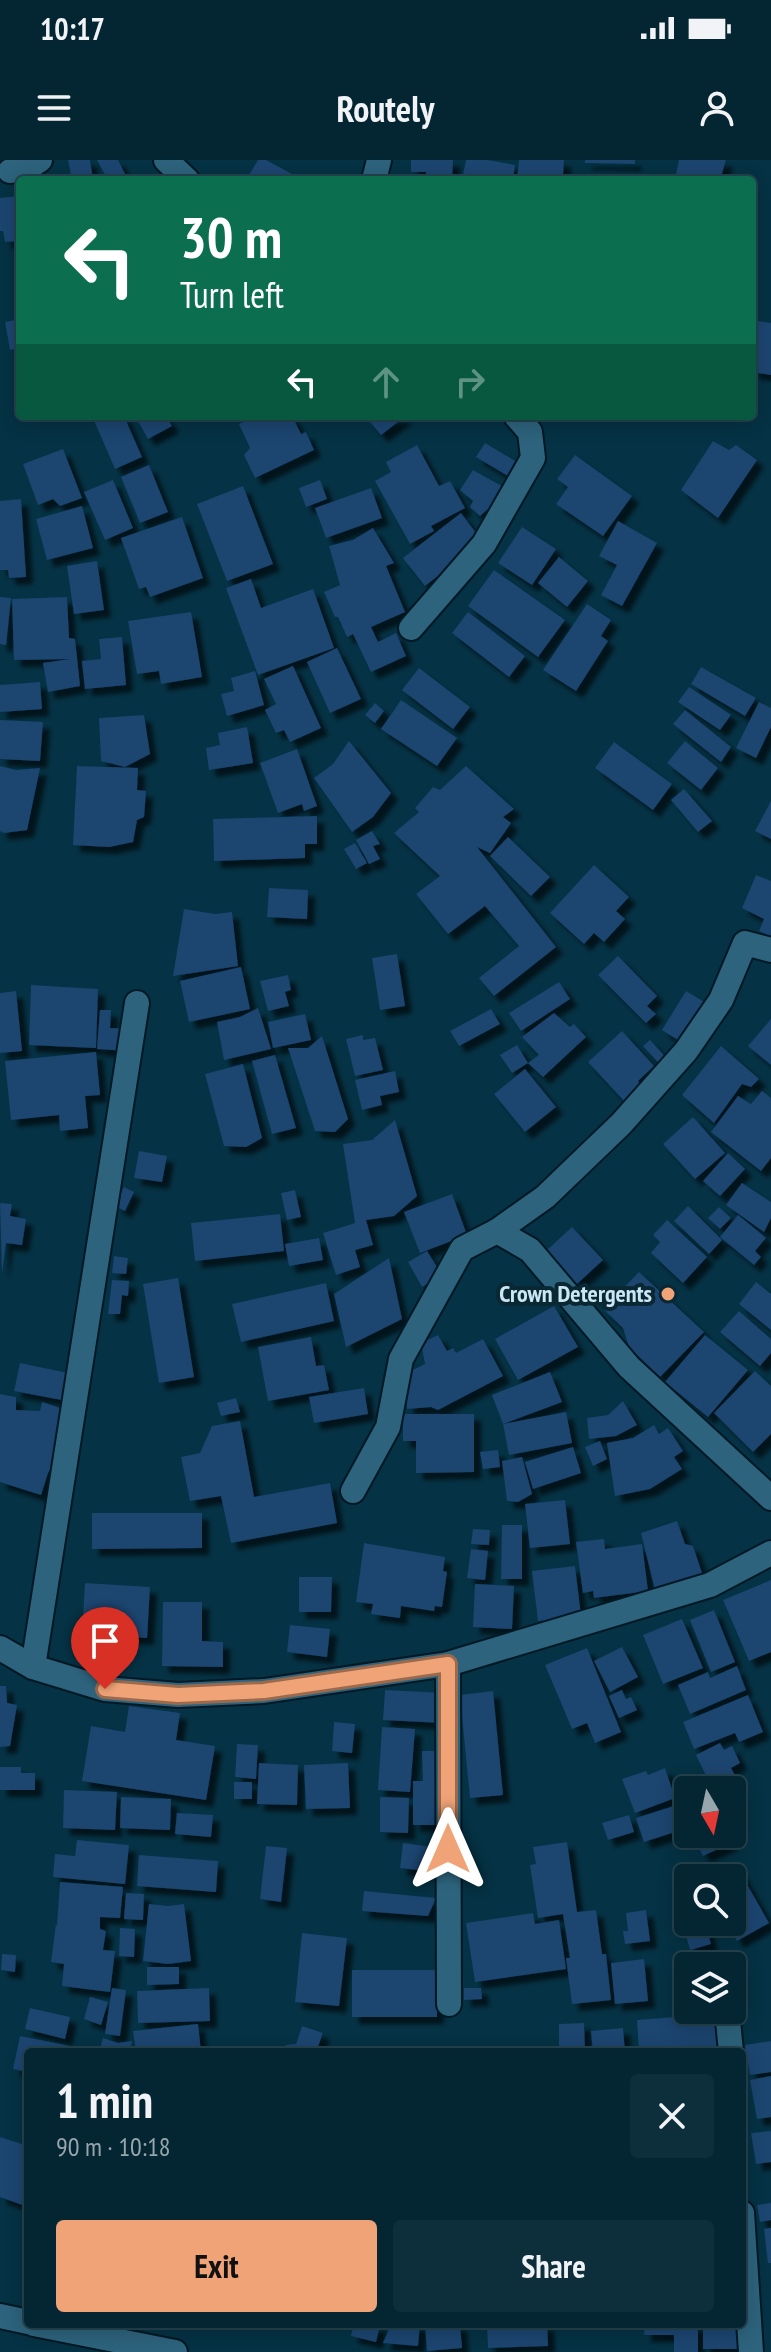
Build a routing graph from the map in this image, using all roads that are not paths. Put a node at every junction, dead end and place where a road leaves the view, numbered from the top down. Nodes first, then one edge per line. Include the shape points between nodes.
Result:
1 (40, 160) edge
2 (166, 160) edge
3 (10, 171) dead end
4 (183, 176) edge
5 (520, 420) edge
6 (411, 628) dead end
7 (771, 950) edge
8 (137, 1003) dead end
9 (497, 1231) junction
10 (353, 1491) dead end
11 (771, 1498) edge
12 (771, 1553) edge
13 (0, 1648) edge
14 (448, 1664) junction
15 (33, 1667) junction
16 (449, 2004) dead end
17 (728, 2024) edge
18 (731, 2048) edge
19 (746, 2275) edge
20 (0, 2316) edge
21 (24, 2321) edge
22 (54, 2328) edge
23 (175, 2352) edge
24 (751, 2352) edge

1 - 3 street
2 - 4 street
5 - 6 street via 530,432 533,458 484,544
7 - 9 street via 745,943 721,1000 686,1051 545,1197
8 - 15 street
9 - 10 street via 462,1249 401,1359 388,1427
9 - 11 street via 530,1250 629,1367
12 - 14 street via 710,1585
13 - 15 street
14 - 15 street via 264,1691 178,1695 105,1689
14 - 16 street
17 - 18 street
19 - 24 street
20 - 21 street
22 - 23 street

